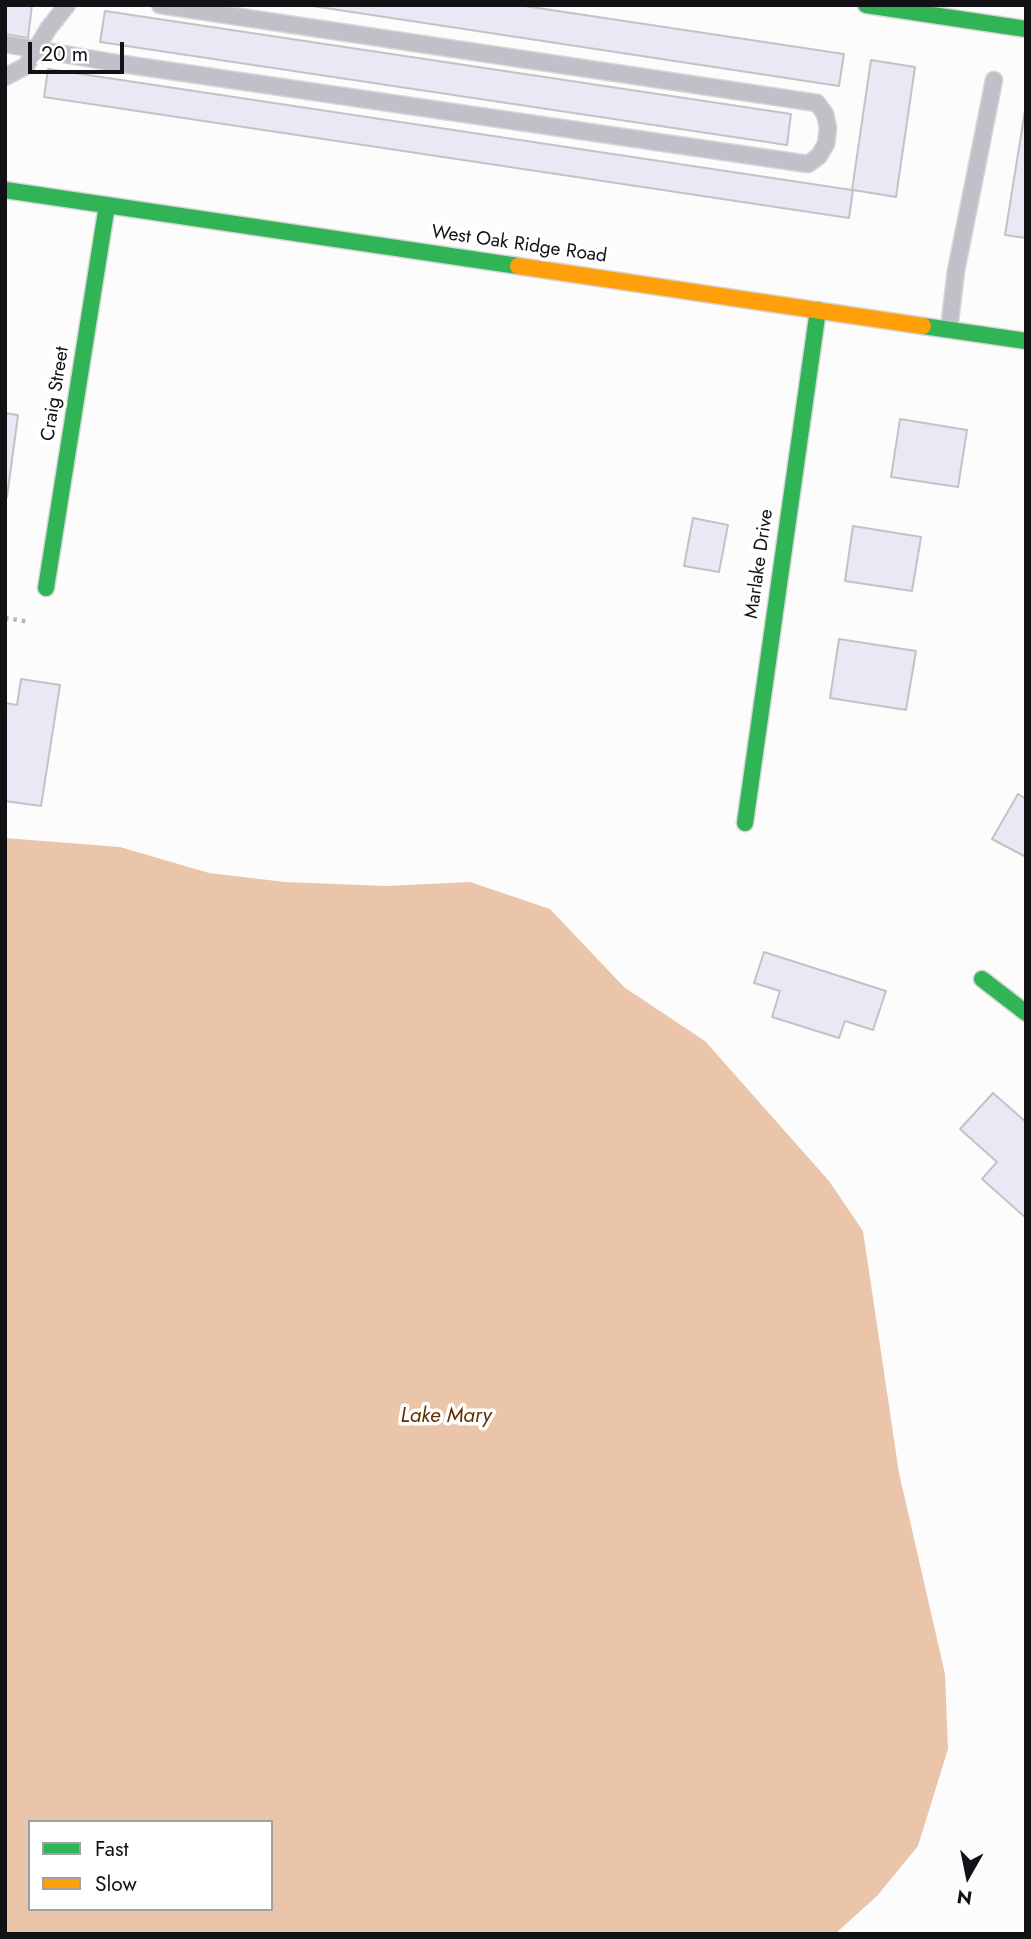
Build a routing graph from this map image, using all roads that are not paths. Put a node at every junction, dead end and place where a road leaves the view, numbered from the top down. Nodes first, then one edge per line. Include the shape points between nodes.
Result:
1 (67, 5) edge
2 (160, 5) edge
3 (866, 5) edge
4 (1026, 29) edge
5 (5, 44) edge
6 (36, 50) junction
7 (5, 77) edge
8 (994, 80) dead end
9 (5, 190) edge
10 (107, 205) junction
11 (818, 310) junction
12 (949, 330) junction
13 (1026, 341) edge
14 (46, 588) dead end
15 (745, 823) dead end
16 (982, 979) dead end
17 (1026, 1013) edge

1 - 6 lane
2 - 6 lane via 817,103 825,114 826,144 808,164
3 - 4 street
5 - 6 lane
6 - 7 lane via 26,66
8 - 12 lane via 956,271
9 - 10 street, West Oak Ridge Road
10 - 11 street, West Oak Ridge Road
10 - 14 street, Craig Street
11 - 12 street, West Oak Ridge Road
11 - 15 street, Marlake Drive
12 - 13 street, West Oak Ridge Road
16 - 17 street

